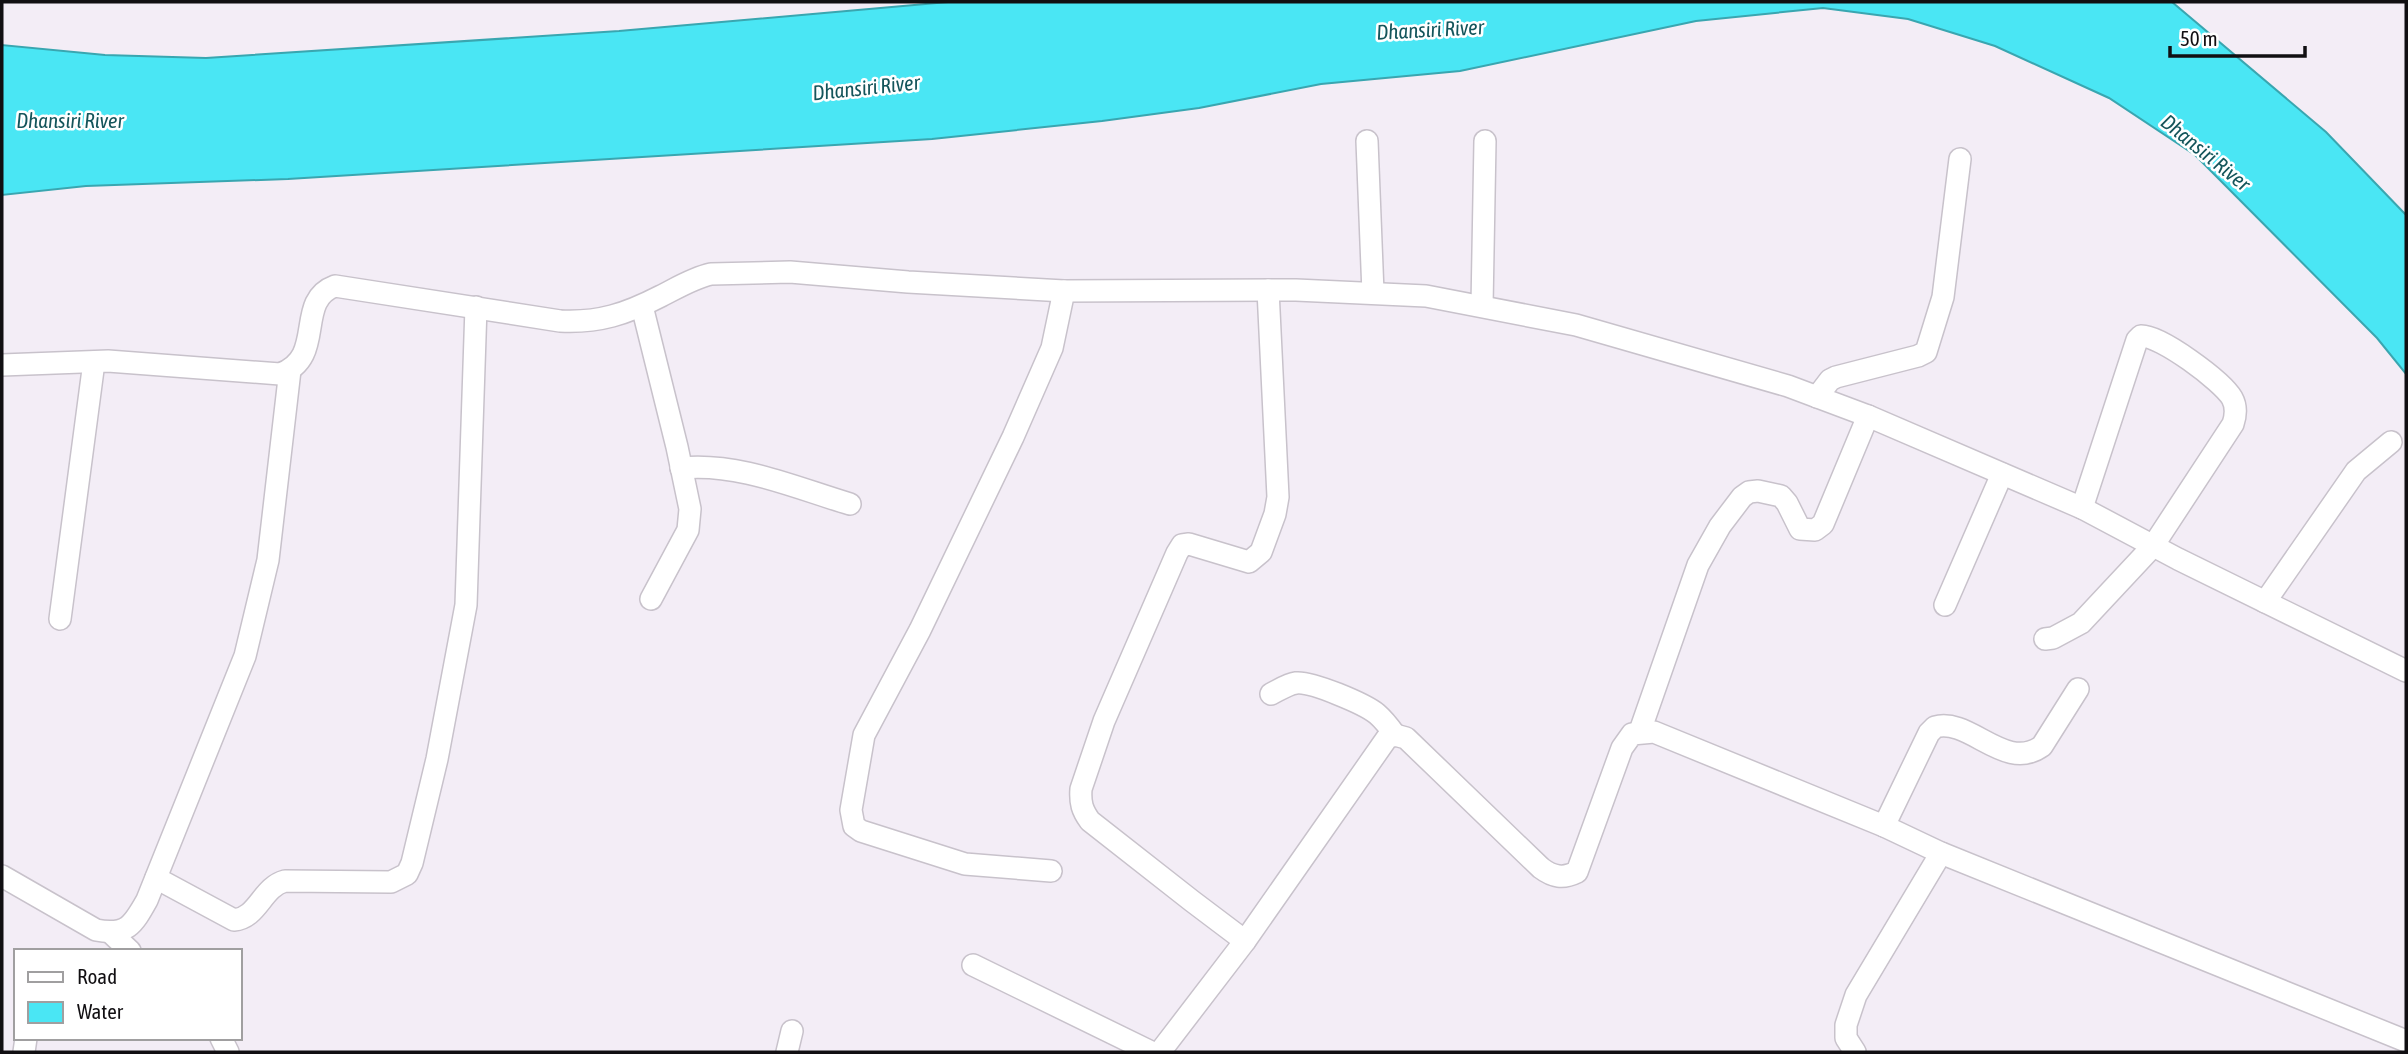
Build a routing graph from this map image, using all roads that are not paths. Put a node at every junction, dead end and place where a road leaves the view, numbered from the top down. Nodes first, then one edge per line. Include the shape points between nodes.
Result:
1 (1367, 141) dead end
2 (1485, 141) dead end
3 (1960, 159) dead end
4 (1268, 290) junction
5 (1064, 291) junction
6 (1373, 293) junction
7 (642, 306) junction
8 (1482, 306) junction
9 (476, 307) junction
10 (93, 362) junction
11 (2, 365) edge
12 (290, 370) junction
13 (1817, 397) junction
14 (1868, 416) junction
15 (2391, 442) dead end
16 (681, 468) junction
17 (2002, 474) junction
18 (850, 505) dead end
19 (2082, 508) junction
20 (2153, 546) junction
21 (651, 598) dead end
22 (2265, 602) junction
23 (1945, 605) dead end
24 (60, 619) dead end
25 (2045, 639) dead end
26 (2406, 671) edge
27 (2078, 690) dead end
28 (1271, 694) dead end
29 (1640, 731) junction
30 (1395, 735) junction
31 (1884, 825) junction
32 (1941, 853) junction
33 (1051, 871) dead end
34 (2, 876) edge
35 (156, 878) junction
36 (1245, 941) junction
37 (119, 945) edge
38 (973, 965) dead end
39 (792, 1031) dead end
40 (2406, 1041) edge
41 (787, 1052) edge
42 (1151, 1052) edge
43 (1160, 1052) edge
44 (1855, 1052) edge

1 - 6 street
2 - 8 street
3 - 13 street via 1943,297 1926,352 1836,377
4 - 5 street
4 - 6 street
4 - 36 street via 1277,456 1275,514 1261,552 1249,562 1189,544 1177,552 1104,721 1080,801 1090,821
5 - 7 street via 790,272 711,274
5 - 33 street via 1052,348 1013,437 864,735 851,810 854,827 861,831 965,864
6 - 8 street via 1442,297
7 - 9 street via 584,322
7 - 16 street
8 - 13 street via 1576,325
9 - 12 street via 335,286 320,294 304,355
9 - 35 street via 466,605 437,760 407,874 391,882 276,883 250,914 234,920
10 - 11 street
10 - 12 street via 268,374
10 - 24 street
12 - 35 street via 268,560 246,656
13 - 14 street
14 - 17 street
14 - 29 street via 1823,524 1815,530 1800,529 1781,496 1758,491 1742,497 1720,526 1698,565
15 - 22 street via 2356,471
16 - 18 street via 729,469
16 - 21 street via 688,530
17 - 19 street
17 - 23 street
19 - 20 street
19 - 20 street via 2137,340 2141,336 2155,338 2227,391 2236,415
20 - 22 street
20 - 25 street via 2081,624
22 - 26 street
27 - 31 street via 2034,752 2007,751 1952,725 1935,727
28 - 30 street via 1299,682 1329,691 1369,708
29 - 30 street via 1622,748 1577,872 1560,877 1541,868 1418,748
29 - 31 street via 1654,732
30 - 36 street via 1378,747
31 - 32 street
32 - 40 street
32 - 44 street via 1856,995 1846,1038
34 - 37 street
35 - 37 street
36 - 43 street
38 - 42 street
39 - 41 street

